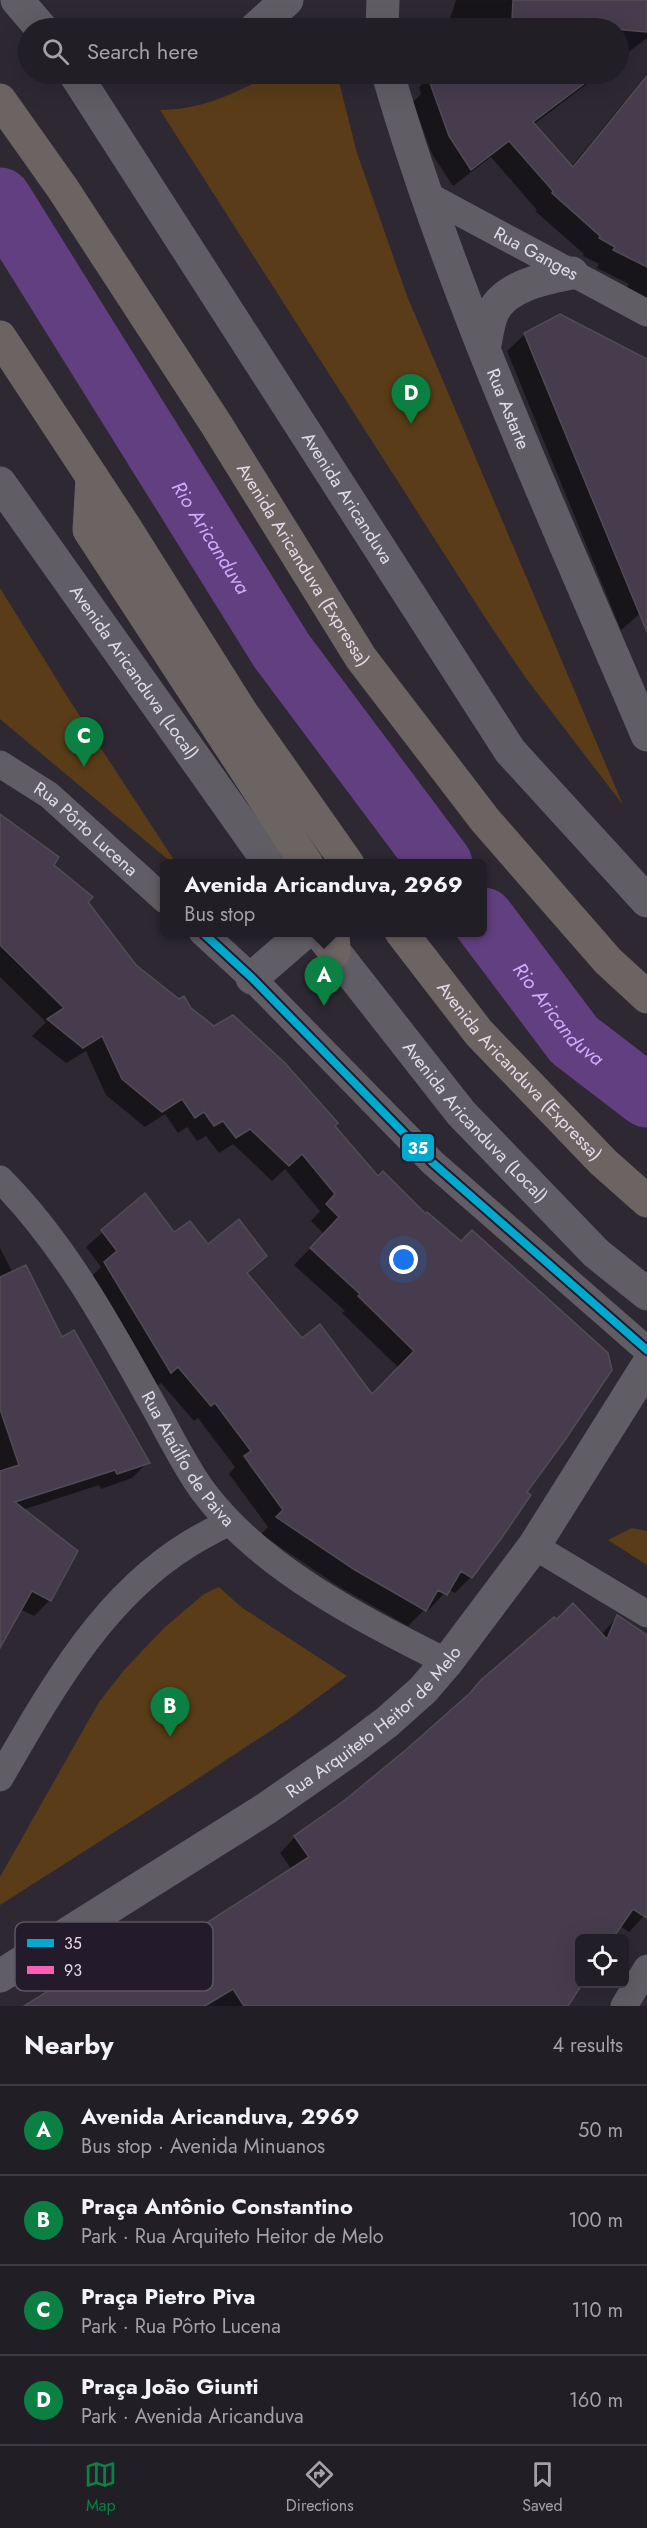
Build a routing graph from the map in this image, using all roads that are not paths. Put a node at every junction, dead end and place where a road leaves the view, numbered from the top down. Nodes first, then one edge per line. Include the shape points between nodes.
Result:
1 (17, 0) edge
2 (287, 0) edge
3 (383, 0) edge
4 (32, 18) edge
5 (267, 18) edge
6 (382, 18) edge
7 (81, 84) edge
8 (391, 84) edge
9 (0, 100) edge
10 (426, 194) junction
11 (572, 273) junction
12 (647, 313) edge
13 (0, 337) edge
14 (484, 349) junction
15 (92, 477) junction
16 (0, 483) edge
17 (647, 735) edge
18 (0, 764) edge
19 (266, 859) edge
20 (304, 859) edge
21 (345, 859) edge
22 (160, 896) edge
23 (647, 901) edge
24 (206, 937) edge
25 (300, 937) edge
26 (404, 937) edge
27 (329, 939) edge
28 (252, 978) junction
29 (647, 997) edge
30 (0, 1179) edge
31 (647, 1201) edge
32 (647, 1294) edge
33 (647, 1350) edge
34 (647, 1366) edge
35 (229, 1522) junction
36 (534, 1546) junction
37 (647, 1614) edge
38 (447, 1662) junction
39 (0, 1778) edge
40 (87, 1922) edge
41 (15, 1967) edge
42 (647, 1968) edge
43 (0, 1976) edge
44 (624, 2006) edge

1 - 4 main road
2 - 5 main road
3 - 6 main road
7 - 23 main road, Avenida Aricanduva via 510,751
8 - 10 main road, Rua Astarte
9 - 29 highway, Avenida Aricanduva (Expressa) via 63,189 216,424 361,658 485,820 608,961
10 - 11 street, Rua Ganges
10 - 14 main road, Rua Astarte
11 - 12 street, Rua Ganges
11 - 14 main road via 542,279 506,297 494,311
13 - 15 highway
14 - 17 main road, Rua Astarte
15 - 20 highway via 89,530
15 - 21 highway via 243,713
16 - 19 main road, Avenida Aricanduva (Local)
18 - 22 street, Rua Pôrto Lucena via 48,795
24 - 28 street
25 - 28 main road
26 - 31 highway, Avenida Aricanduva (Expressa) via 479,1033 603,1162
27 - 32 main road, Avenida Aricanduva (Local) via 461,1113 596,1253
28 - 33 street via 433,1163
30 - 35 street, Rua Ataúlfo de Paiva via 52,1240 118,1343 202,1490
34 - 36 main road, Rua Arquiteto Heitor de Melo
35 - 38 street, Rua Ataúlfo de Paiva via 276,1563 383,1629
35 - 39 street via 155,1568 119,1603 77,1651
36 - 37 street
36 - 38 main road, Rua Arquiteto Heitor de Melo
38 - 40 main road, Rua Arquiteto Heitor de Melo via 423,1690 346,1753
41 - 43 main road, Rua Arquiteto Heitor de Melo
42 - 44 street

